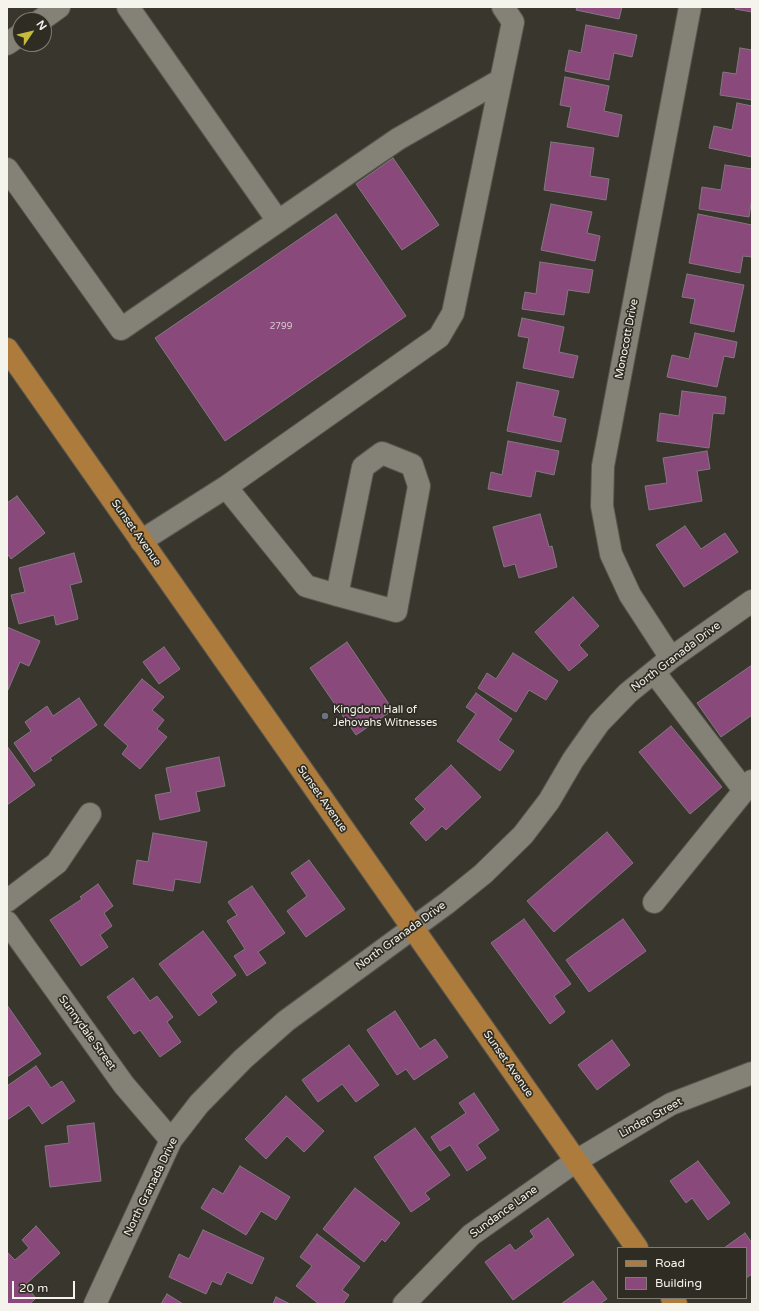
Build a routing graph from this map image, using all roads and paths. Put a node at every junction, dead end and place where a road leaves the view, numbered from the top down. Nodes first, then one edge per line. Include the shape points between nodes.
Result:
1 (128, 7) edge
2 (503, 7) edge
3 (690, 7) edge
4 (501, 80) junction
5 (7, 169) edge
6 (278, 221) junction
7 (7, 349) edge
8 (226, 486) junction
9 (141, 541) junction
10 (337, 595) junction
11 (752, 601) edge
12 (663, 665) junction
13 (748, 785) edge
14 (90, 814) dead end
15 (7, 901) edge
16 (654, 902) dead end
17 (7, 922) edge
18 (412, 927) junction
19 (752, 1073) edge
20 (171, 1140) junction
21 (576, 1161) junction
22 (636, 1247) edge
23 (95, 1304) edge
24 (404, 1304) edge

1 - 6 street
2 - 4 street via 513,22
3 - 12 street, Monocott Drive via 603,466 602,506 611,554
4 - 6 street via 398,139
4 - 8 street via 453,313 439,337
5 - 6 street via 121,329
7 - 9 main road, Sunset Avenue
8 - 9 street
8 - 10 street via 306,586
9 - 18 main road, Sunset Avenue
10 - 10 street via 396,611 419,486 412,465 382,453 363,467
11 - 12 street, North Granada Drive
12 - 13 street, Monocott Drive
12 - 18 street, North Granada Drive via 628,693 599,722 549,801 523,835 482,874
13 - 16 street
14 - 15 street via 57,863
17 - 20 street, Sunnydale Street via 124,1085
18 - 20 street, North Granada Drive via 286,1021 243,1059 199,1104
18 - 21 main road, Sunset Avenue
19 - 21 street, Linden Street via 671,1104
20 - 23 street, North Granada Drive
21 - 22 main road, Sunset Avenue
21 - 24 street, Sundance Lane via 471,1235

